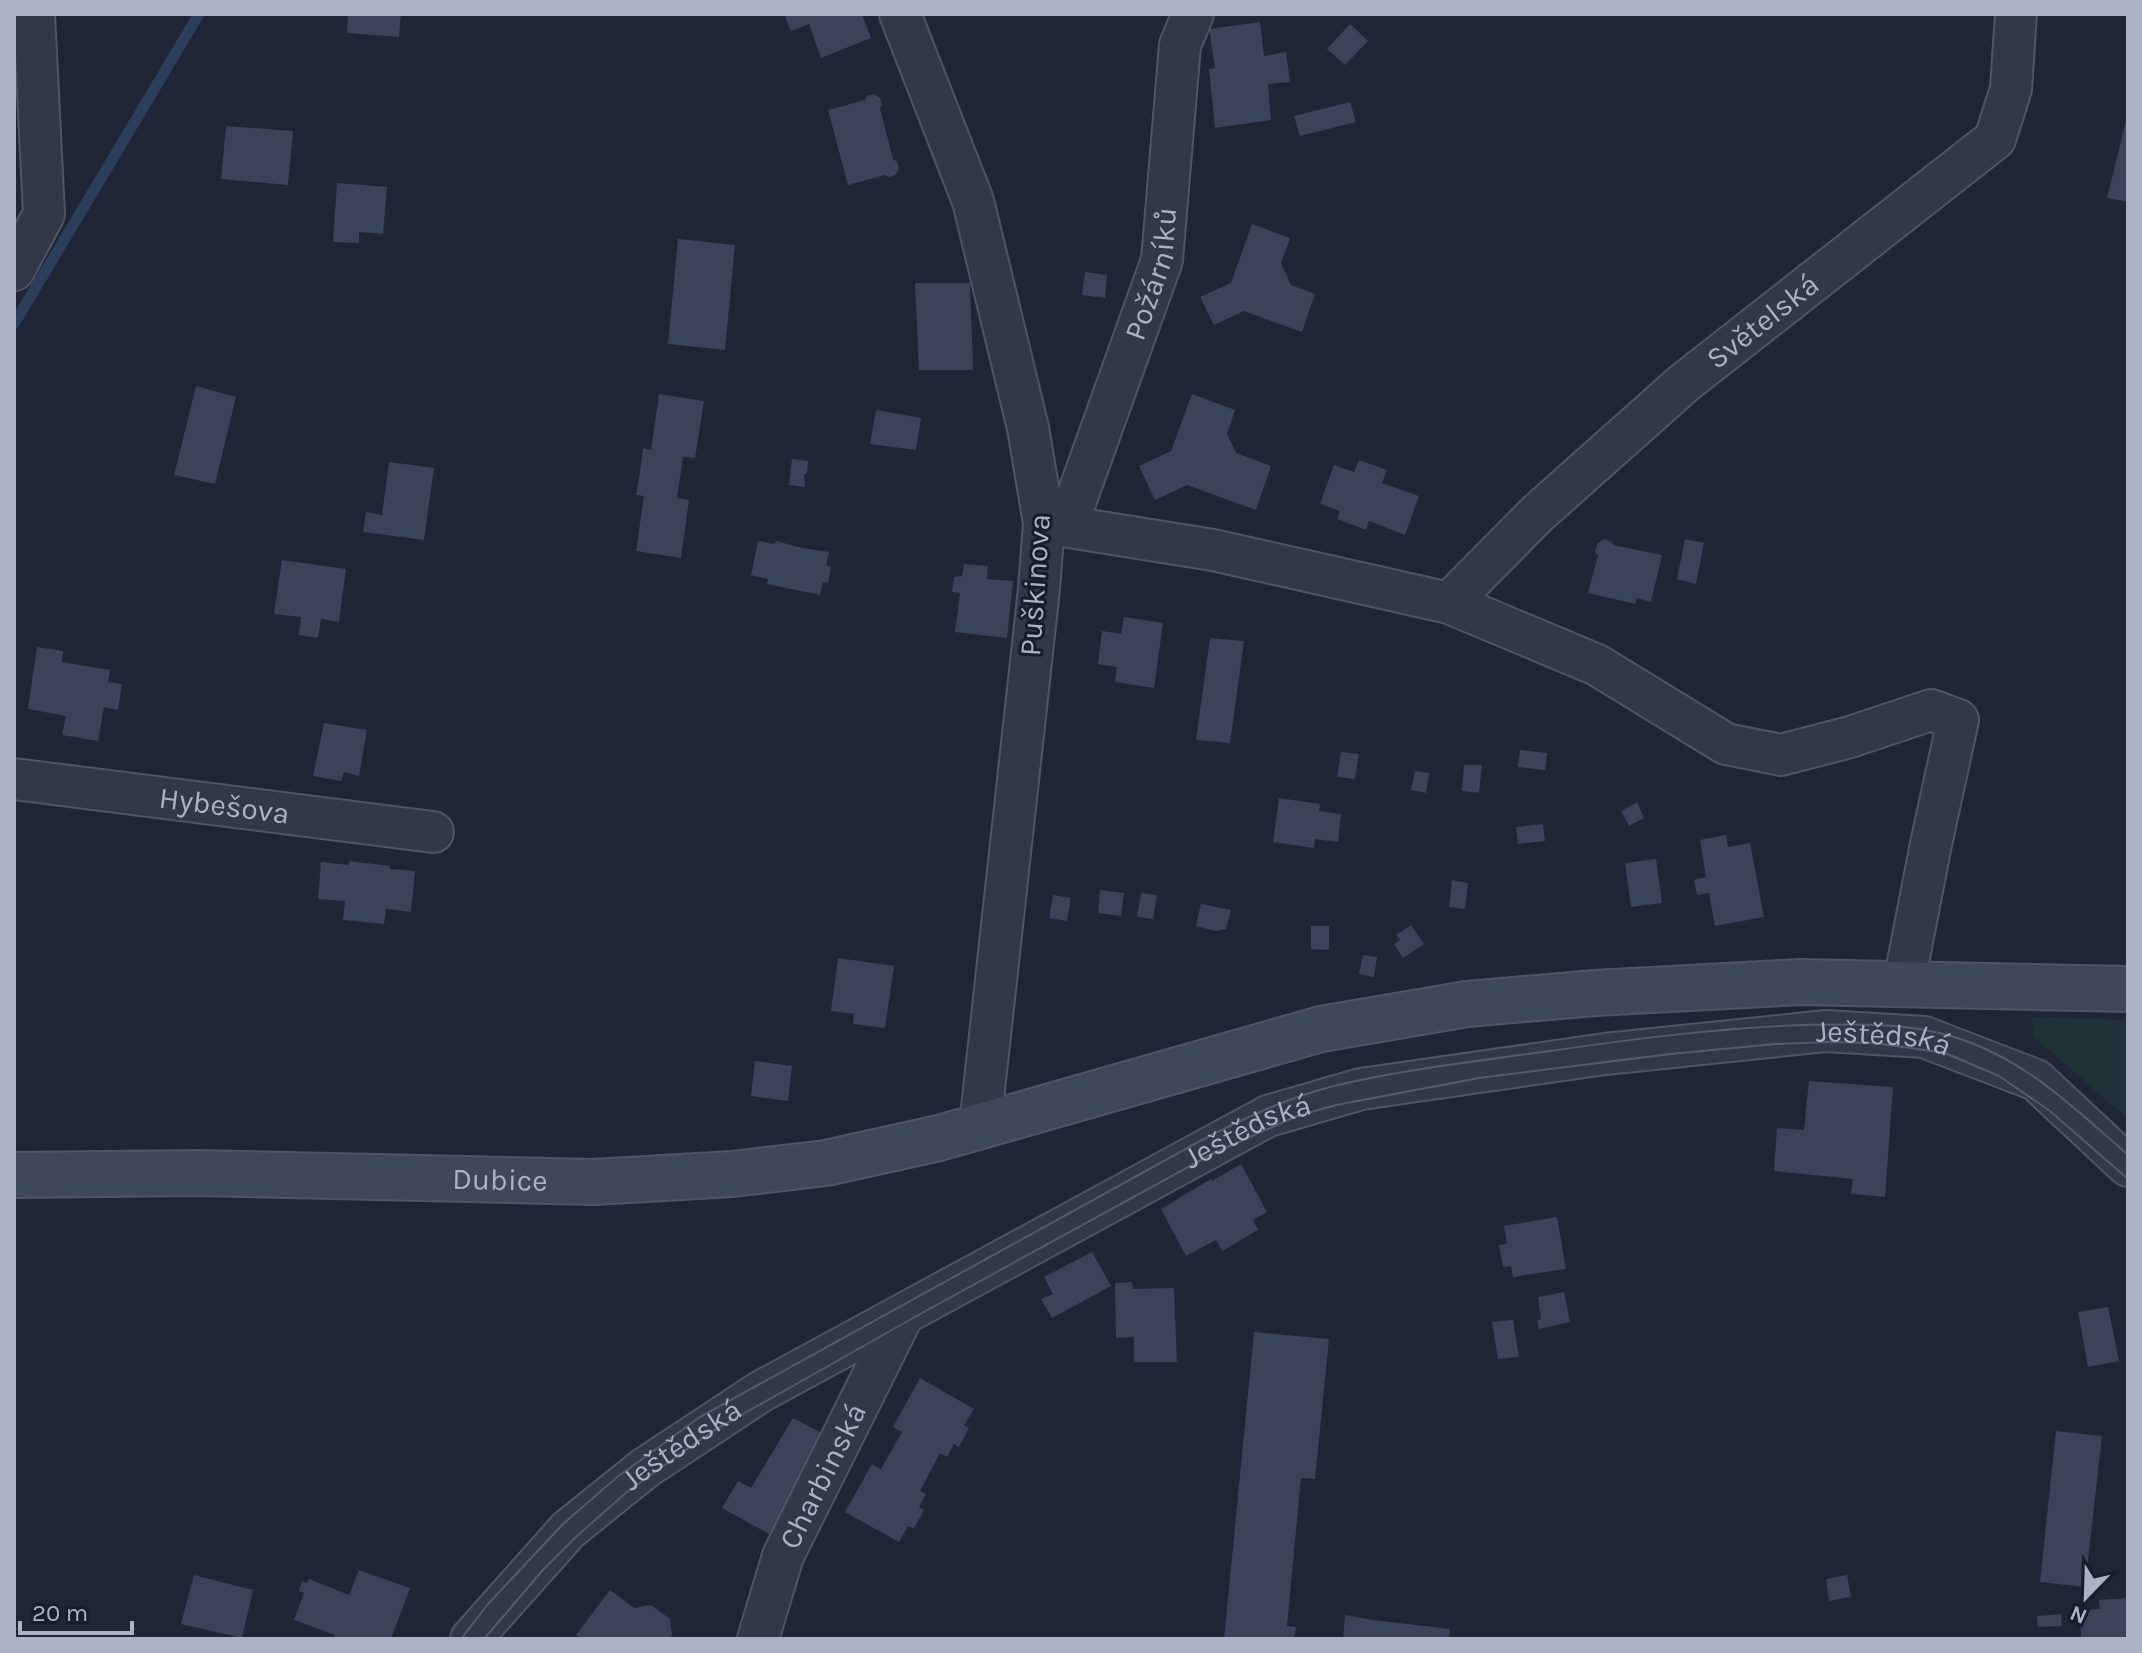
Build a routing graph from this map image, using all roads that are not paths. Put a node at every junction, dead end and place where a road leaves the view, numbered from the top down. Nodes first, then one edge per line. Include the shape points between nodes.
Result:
1 (34, 14) edge
2 (900, 14) edge
3 (1193, 14) edge
4 (2016, 14) edge
5 (14, 270) edge
6 (1056, 524) junction
7 (1449, 603) junction
8 (14, 779) edge
9 (433, 832) dead end
10 (1904, 983) junction
11 (2128, 989) edge
12 (980, 1126) junction
13 (2128, 1166) edge
14 (14, 1175) edge
15 (902, 1317) junction
16 (471, 1639) edge
17 (758, 1639) edge

1 - 5 street via 44,214
2 - 6 street, Puškinova via 973,201
3 - 6 street, Požárníků via 1180,45 1162,260
4 - 7 street, Světelská via 2011,89 1995,139 1684,383 1537,514
6 - 7 street via 1213,550
6 - 12 street, Puškinova via 1039,589
7 - 10 street via 1597,665 1726,744 1781,755 1931,710 1958,720
8 - 9 street, Hybešova
10 - 11 street, Ještědská
10 - 12 street, Ještědská via 1801,982 1467,1004 1321,1029
12 - 14 street, Dubice via 826,1163 594,1182 197,1173
13 - 15 street, Ještědská via 2036,1080 1924,1037 1826,1031 1605,1054 1361,1089 1268,1116
15 - 16 street, Ještědská via 760,1392 645,1468 568,1530
15 - 17 street, Charbinská via 783,1556

